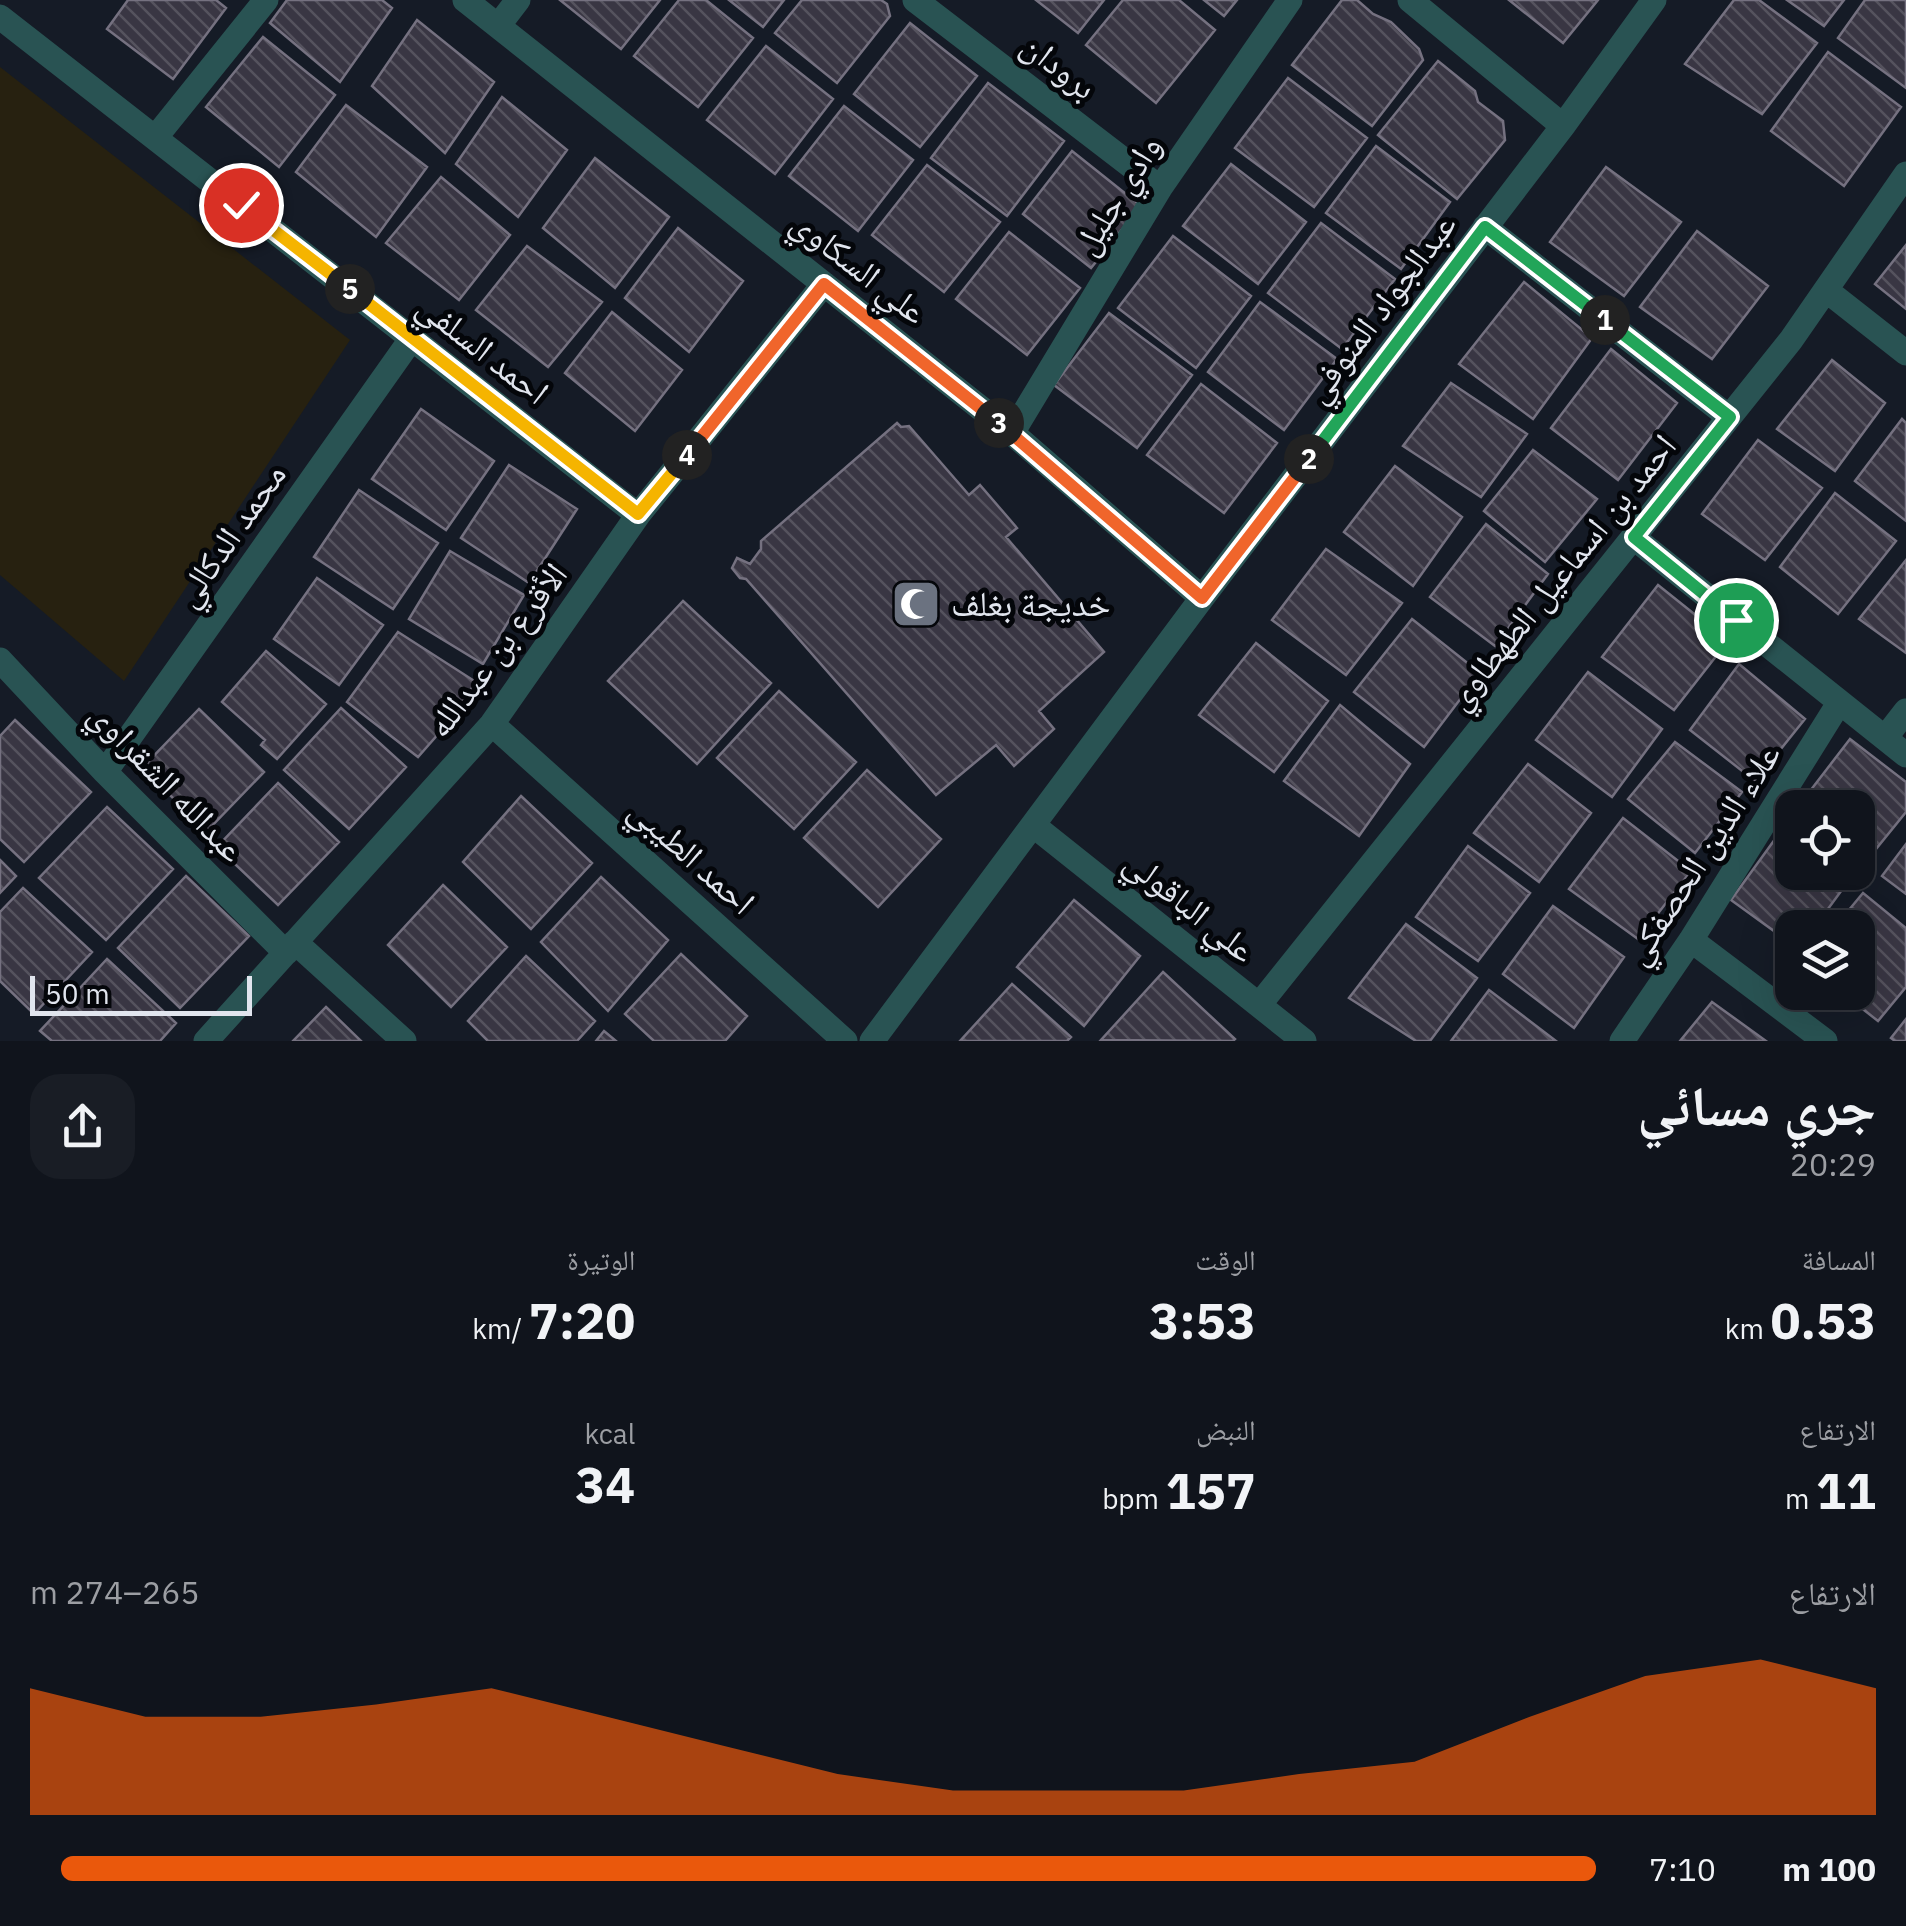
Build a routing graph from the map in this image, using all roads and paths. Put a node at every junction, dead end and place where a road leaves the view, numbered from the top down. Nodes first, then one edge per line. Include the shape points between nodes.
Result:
1 (266, 0) edge
2 (465, 0) edge
3 (518, 0) edge
4 (916, 0) edge
5 (1290, 0) edge
6 (1410, 0) edge
7 (1654, 0) edge
8 (0, 17) edge
9 (498, 26) junction
10 (1563, 126) junction
11 (155, 138) junction
12 (1906, 174) edge
13 (1160, 188) junction
14 (1485, 227) junction
15 (824, 284) junction
16 (1826, 290) junction
17 (412, 338) junction
18 (1906, 352) edge
19 (1730, 417) junction
20 (1012, 433) junction
21 (638, 514) junction
22 (1634, 537) junction
23 (1202, 598) junction
24 (0, 660) edge
25 (1839, 703) junction
26 (1906, 710) edge
27 (492, 724) junction
28 (1885, 738) junction
29 (1906, 755) edge
30 (105, 772) junction
31 (1033, 825) junction
32 (1691, 940) junction
33 (290, 948) junction
34 (1259, 1005) junction
35 (206, 1041) edge
36 (404, 1041) edge
37 (845, 1041) edge
38 (872, 1041) edge
39 (1304, 1041) edge
40 (1622, 1041) edge
41 (1825, 1041) edge

1 - 11 street
2 - 9 street, علي السكاوي
3 - 9 street
4 - 13 street, برودان
5 - 13 street, وادي جليل
6 - 10 street
7 - 10 street, عبدالجواد المنوفي
8 - 11 street, احمد السلفي
9 - 15 street, علي السكاوي
10 - 14 street, عبدالجواد المنوفي
11 - 17 street, احمد السلفي
12 - 16 street, احمد بن اسماعيل الطهطاوي
13 - 20 street, وادي جليل
14 - 19 street
14 - 23 street, عبدالجواد المنوفي
15 - 20 street, علي السكاوي
15 - 21 street, الأقرع بن عبدالله
16 - 18 street
16 - 19 street, احمد بن اسماعيل الطهطاوي
17 - 21 street, احمد السلفي
17 - 30 street, محمد الدكالي
19 - 22 street, احمد بن اسماعيل الطهطاوي
20 - 23 street, علي السكاوي
21 - 27 street, الأقرع بن عبدالله
22 - 25 street
22 - 34 street, احمد بن اسماعيل الطهطاوي
23 - 31 street, عبدالجواد المنوفي
24 - 30 street, عبدالله الشقراوي
25 - 28 street
25 - 32 street, علاء الدين الحصفكي
26 - 28 street
27 - 33 street, الأقرع بن عبدالله
27 - 37 street, احمد الطيبي
28 - 29 street
30 - 33 street, عبدالله الشقراوي
31 - 34 street, علي الباقولي
31 - 38 street, عبدالجواد المنوفي
32 - 40 street, علاء الدين الحصفكي
32 - 41 street
33 - 35 street, الأقرع بن عبدالله
33 - 36 street, عبدالله الشقراوي
34 - 39 street, علي الباقولي

